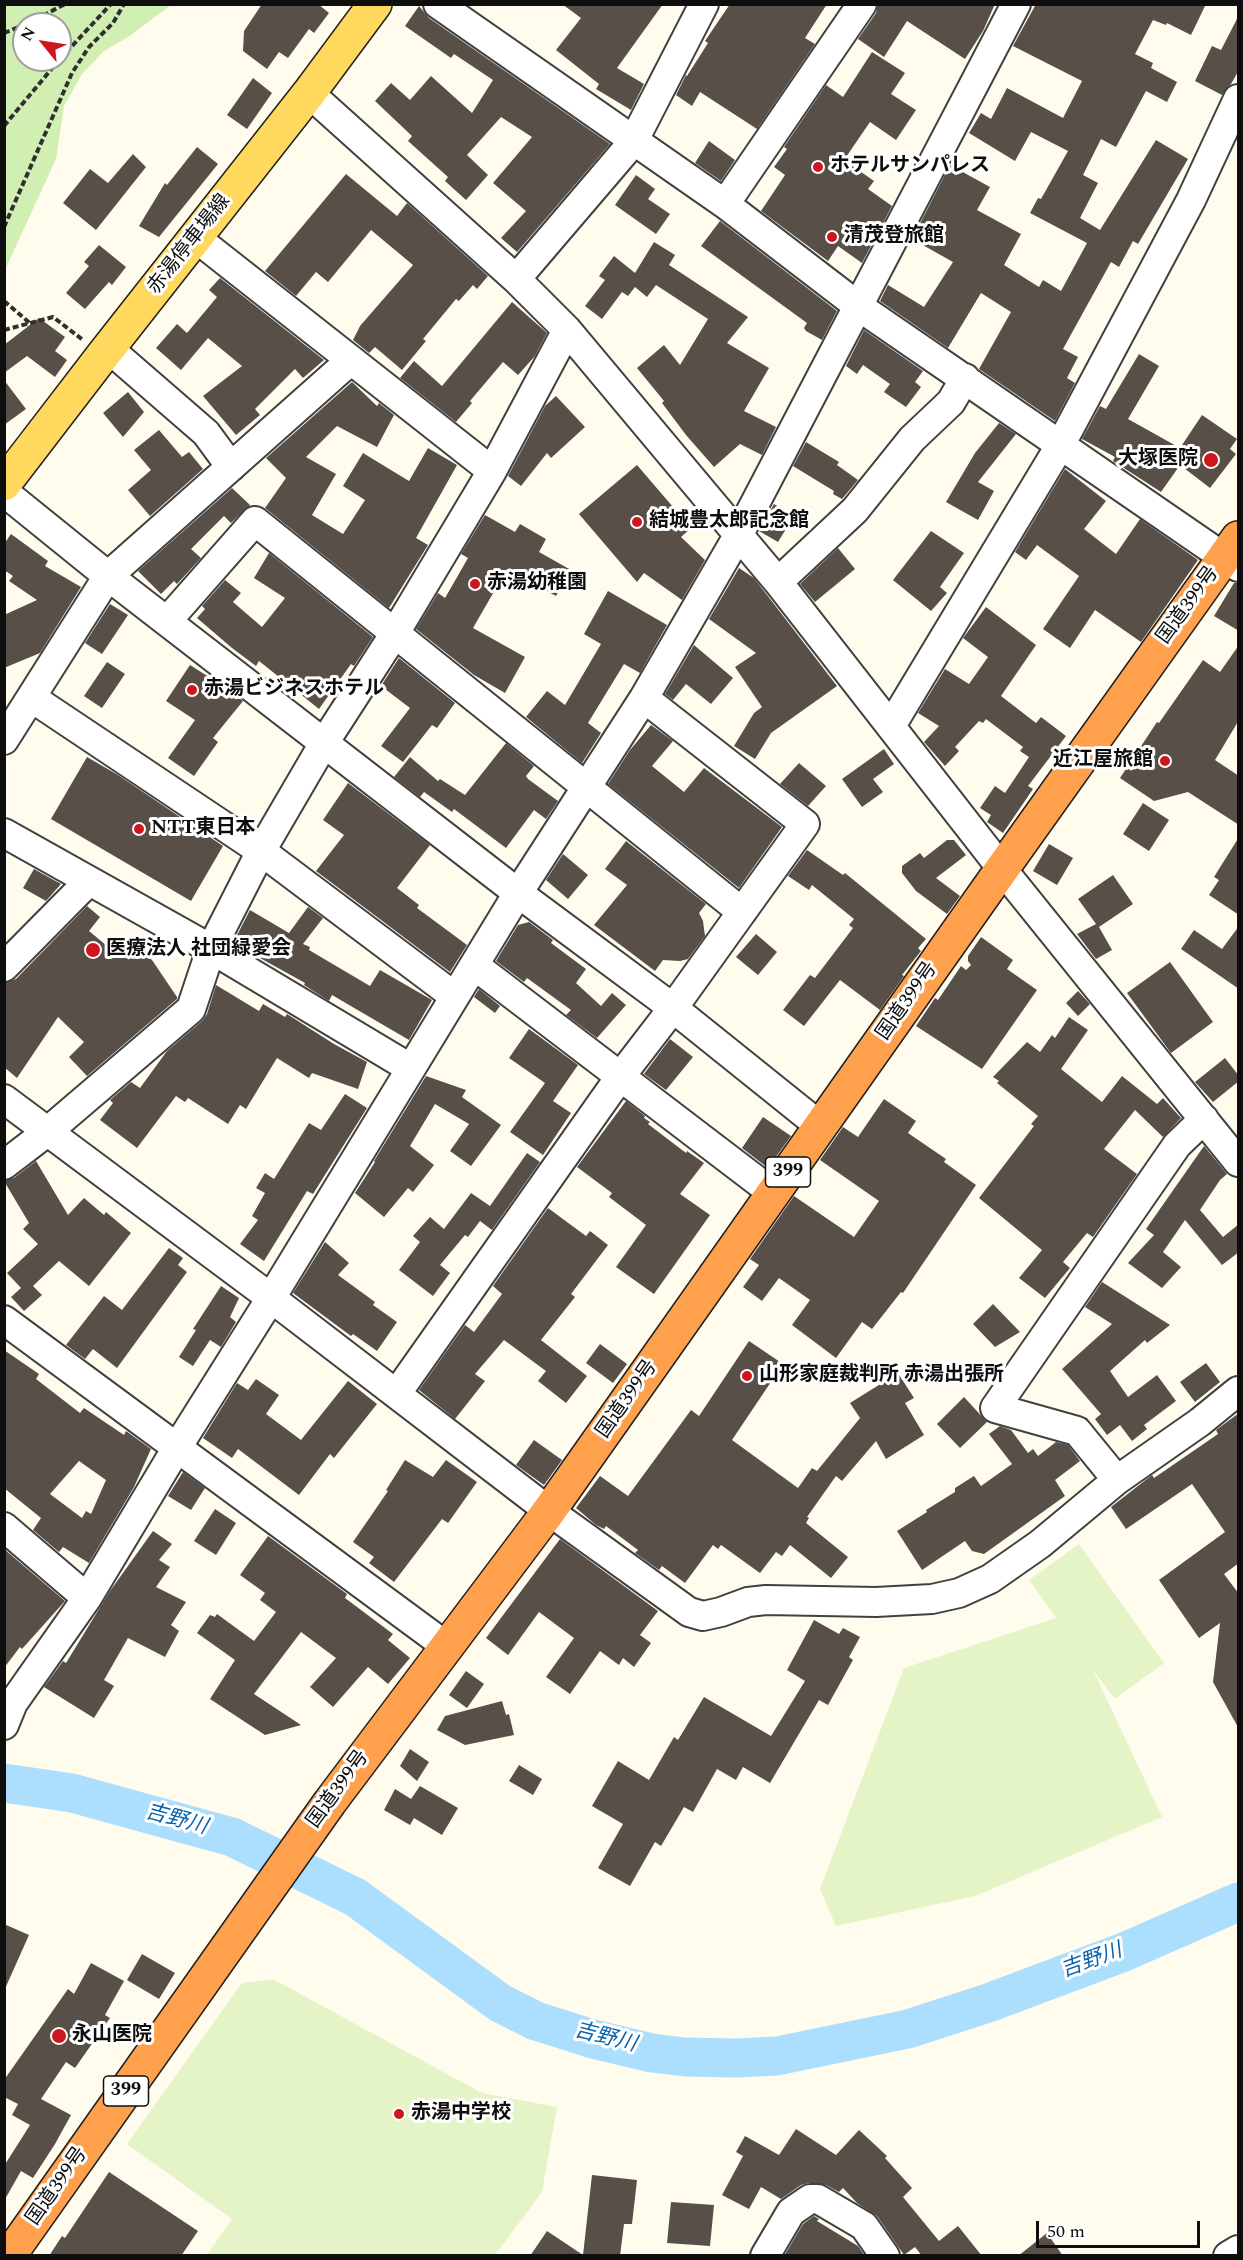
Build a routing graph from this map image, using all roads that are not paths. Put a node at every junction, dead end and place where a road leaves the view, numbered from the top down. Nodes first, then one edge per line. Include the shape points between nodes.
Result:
1 (375, 4) edge
2 (438, 4) edge
3 (704, 4) edge
4 (862, 4) edge
5 (1016, 4) edge
6 (309, 93) junction
7 (1239, 99) edge
8 (633, 142) junction
9 (725, 204) junction
10 (196, 238) junction
11 (516, 279) junction
12 (858, 306) junction
13 (567, 330) junction
14 (105, 351) junction
15 (351, 360) junction
16 (965, 378) junction
17 (1061, 444) junction
18 (231, 467) junction
19 (492, 471) junction
20 (4, 484) edge
21 (4, 492) edge
22 (740, 534) junction
23 (1234, 554) edge
24 (108, 576) junction
25 (778, 582) junction
26 (167, 621) junction
27 (394, 633) junction
28 (32, 698) junction
29 (644, 698) junction
30 (891, 726) junction
31 (4, 740) edge
32 (324, 743) junction
33 (586, 787) junction
34 (4, 833) edge
35 (261, 851) junction
36 (1002, 869) junction
37 (89, 881) junction
38 (518, 893) junction
39 (742, 912) junction
40 (211, 949) junction
41 (474, 965) junction
42 (4, 967) edge
43 (454, 996) junction
44 (673, 1008) junction
45 (410, 1068) junction
46 (620, 1077) junction
47 (4, 1099) edge
48 (1204, 1119) junction
49 (820, 1126) junction
50 (47, 1132) junction
51 (1235, 1149) edge
52 (4, 1165) edge
53 (773, 1193) junction
54 (271, 1298) junction
55 (4, 1320) edge
56 (1239, 1391) edge
57 (397, 1393) junction
58 (178, 1446) junction
59 (1118, 1480) junction
60 (549, 1511) junction
61 (4, 1527) edge
62 (87, 1598) junction
63 (446, 1646) junction
64 (9, 1714) edge
65 (1239, 2250) edge
66 (9, 2256) edge
67 (765, 2256) edge
68 (885, 2256) edge
69 (1228, 2256) edge

1 - 6 main road, 赤湯停車場線
2 - 8 street
3 - 8 street
4 - 9 street
5 - 12 street
6 - 10 main road, 赤湯停車場線
6 - 11 street
7 - 17 street via 1191,200
8 - 9 street
8 - 11 street
9 - 12 street
10 - 14 main road, 赤湯停車場線
10 - 15 street
11 - 13 street
12 - 16 street
12 - 22 street
13 - 19 street
13 - 22 street
14 - 18 street via 206,433
14 - 20 main road, 赤湯停車場線
15 - 18 street
15 - 19 street
16 - 17 street
16 - 25 street via 951,402 912,439 855,510
17 - 23 street
17 - 30 street
18 - 24 street
19 - 27 street
21 - 24 street
22 - 25 street
22 - 29 street
23 - 36 highway, 国道399号 / 399
24 - 26 street
24 - 28 street
25 - 30 street
26 - 27 street via 255,521
26 - 32 street
27 - 32 street
27 - 33 street
28 - 31 street
28 - 35 street
29 - 33 street
29 - 39 street via 805,824
30 - 36 street
32 - 35 street
32 - 38 street
33 - 38 street
33 - 39 street
34 - 37 street
35 - 40 street
35 - 43 street
36 - 48 street
36 - 49 highway, 国道399号 / 399
37 - 40 street
37 - 42 street
38 - 41 street
38 - 44 street
39 - 44 street
40 - 45 street
40 - 50 street via 190,1009
41 - 43 street
41 - 46 street
43 - 45 street
44 - 46 street
44 - 49 street
45 - 54 street
46 - 53 street
46 - 57 street
47 - 50 street
48 - 51 street
48 - 59 street via 1177,1145 995,1408 1077,1431
49 - 53 highway, 国道399号 / 399
50 - 52 street
50 - 54 street
53 - 60 highway, 国道399号 / 399
54 - 57 street
54 - 58 street
55 - 58 street
56 - 59 street
57 - 60 street
58 - 62 street
58 - 63 street
59 - 60 street via 1040,1544 990,1578 959,1593 932,1599 876,1602 766,1600 703,1616 689,1612
60 - 63 highway, 国道399号 / 399
61 - 62 street
62 - 64 street
63 - 66 highway, 国道399号 / 399 via 330,1802
65 - 69 street
67 - 68 street via 791,2212 810,2199 818,2199 864,2226

